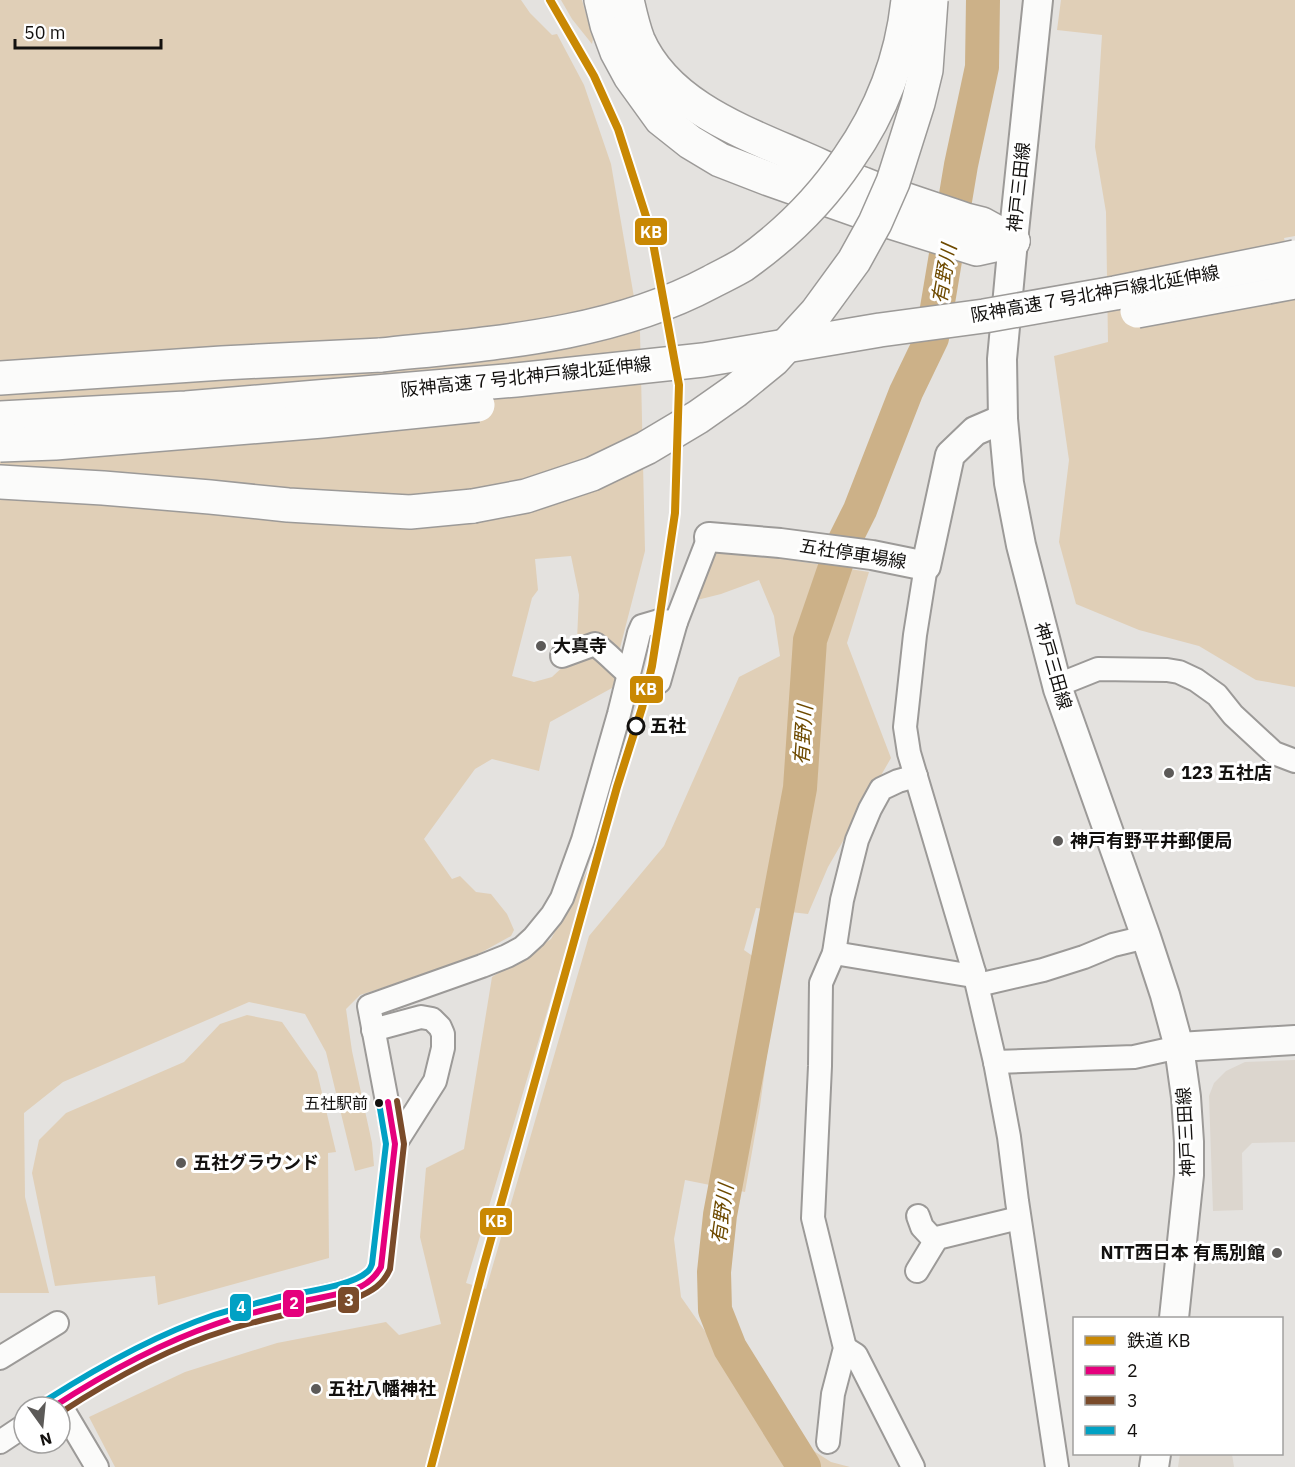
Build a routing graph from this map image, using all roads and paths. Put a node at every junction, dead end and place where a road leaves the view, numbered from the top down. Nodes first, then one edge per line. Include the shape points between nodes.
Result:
1 (601, 0) edge
2 (627, 0) edge
3 (908, 0) edge
4 (932, 0) edge
5 (1038, 0) edge
6 (894, 209) junction
7 (1013, 241) junction
8 (1295, 257) edge
9 (1295, 282) edge
10 (0, 378) edge
11 (0, 418) edge
12 (1003, 418) junction
13 (0, 445) edge
14 (0, 482) edge
15 (709, 537) joint
16 (926, 566) junction
17 (676, 622) junction
18 (562, 656) dead end
19 (629, 674) junction
20 (659, 682) dead end
21 (1058, 689) junction
22 (1295, 761) edge
23 (916, 776) junction
24 (1146, 937) junction
25 (834, 953) junction
26 (976, 979) junction
27 (373, 1030) junction
28 (1295, 1040) edge
29 (1179, 1047) junction
30 (995, 1062) junction
31 (395, 1144) junction
32 (918, 1216) dead end
33 (1019, 1218) junction
34 (935, 1241) junction
35 (917, 1271) dead end
36 (1174, 1317) edge
37 (57, 1323) dead end
38 (845, 1348) junction
39 (0, 1358) edge
40 (71, 1395) edge
41 (72, 1430) edge
42 (828, 1442) dead end
43 (95, 1466) edge
44 (913, 1467) edge
45 (1057, 1467) edge

1 - 6 highway via 616,52 630,76 661,119 690,142 720,160 769,179
2 - 6 highway via 638,40 650,62 693,104 744,133 864,184
3 - 10 highway, bridge via 903,39 877,111 835,179 782,234 742,265 687,295 629,316 569,331 487,344 381,355
4 - 14 highway, bridge via 926,69 918,103 893,182 854,261 809,321 773,360 698,417 646,448 592,474 526,496 410,512
5 - 7 main road, 神戸三田線
6 - 7 highway via 979,236
7 - 12 main road, 神戸三田線 via 1002,359
8 - 11 highway, 阪神高速７号北神戸線北延伸線, bridge via 984,316 703,360 186,408
9 - 13 highway, 阪神高速７号北神戸線北延伸線, bridge via 1032,330 694,380 322,421
12 - 16 main road, 五社停車場線 via 975,431 950,455
12 - 21 main road, 神戸三田線 via 1019,534
15 - 16 main road, 五社停車場線 via 872,555
15 - 17 street
16 - 23 street via 905,727
17 - 19 street via 642,626
17 - 20 street
18 - 19 street via 595,644
19 - 27 street via 583,840 562,898 543,928 507,956 369,1006
21 - 22 street via 1098,669 1179,672 1217,695 1274,753
21 - 24 main road, 神戸三田線
23 - 25 street via 881,789 870,809 857,840
23 - 26 street
24 - 26 street via 1043,970
24 - 29 main road, 神戸三田線
25 - 26 street
25 - 38 street via 821,982 813,1218
26 - 30 street
27 - 31 street
27 - 31 street via 422,1017 436,1022 443,1034 435,1081
28 - 29 main road
29 - 30 street via 1134,1057
29 - 36 main road, 神戸三田線 via 1186,1097 1189,1175
30 - 33 street
31 - 40 street via 381,1267 369,1283 198,1330 125,1364
32 - 34 street
33 - 34 street
33 - 45 street
34 - 35 street
37 - 39 street
38 - 42 street via 833,1394
38 - 44 street via 856,1354
41 - 43 street

